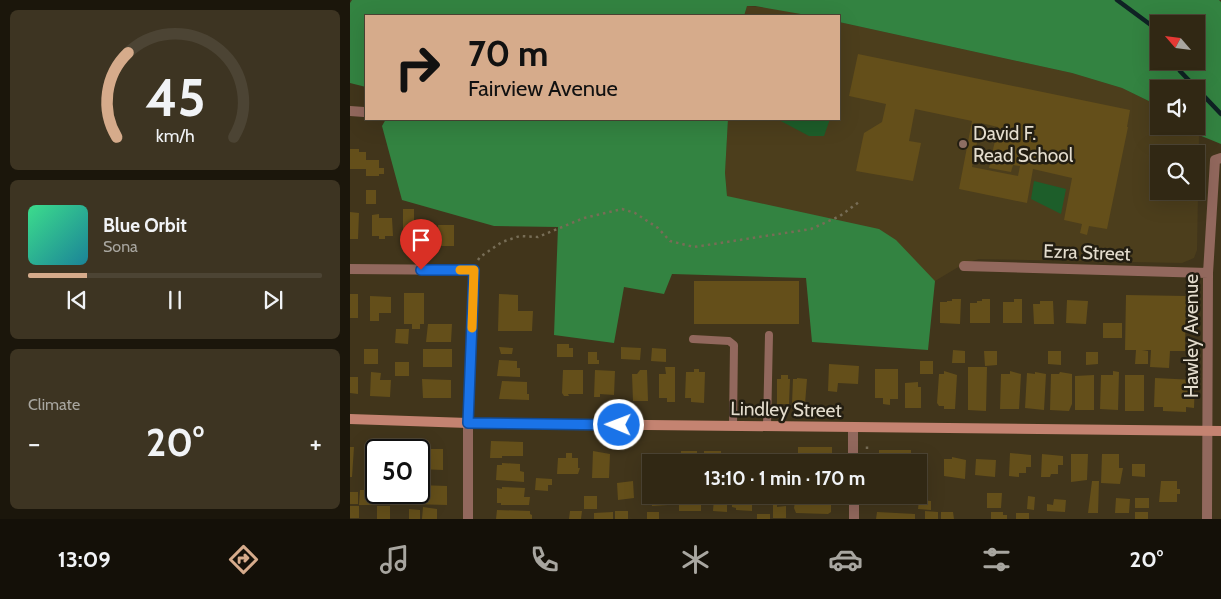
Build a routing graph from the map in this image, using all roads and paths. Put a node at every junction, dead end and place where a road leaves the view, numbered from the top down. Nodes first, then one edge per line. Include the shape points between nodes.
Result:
1 (350, 111) edge
2 (364, 112) dead end
3 (1221, 158) edge
4 (859, 202) dead end
5 (964, 266) dead end
6 (350, 269) edge
7 (474, 270) junction
8 (1208, 273) junction
9 (769, 335) dead end
10 (693, 339) dead end
11 (350, 419) edge
12 (468, 423) junction
13 (733, 426) junction
14 (767, 426) junction
15 (854, 427) junction
16 (1208, 431) junction
17 (1221, 431) edge
18 (867, 443) dead end
19 (854, 454) edge
20 (867, 454) edge
21 (854, 504) edge
22 (468, 519) edge
23 (854, 519) edge
24 (1207, 519) edge

1 - 2 street
3 - 8 street, Hawley Avenue via 1215,160
4 - 7 path via 840,216 811,229 694,246 670,241 658,228 635,213 622,209 584,218 538,237 520,236 502,242 480,257
5 - 8 street, Ezra Street
6 - 7 street
7 - 12 street
8 - 16 street, Hawley Avenue
9 - 14 lane
10 - 13 lane via 728,341 734,346
11 - 12 main road, Lindley Street
12 - 13 main road, Lindley Street
12 - 22 street
13 - 14 main road, Lindley Street
14 - 15 main road, Lindley Street
15 - 16 main road, Lindley Street
15 - 19 street
16 - 17 main road, Lindley Street
16 - 24 street, Hawley Avenue
18 - 20 path
21 - 23 street

